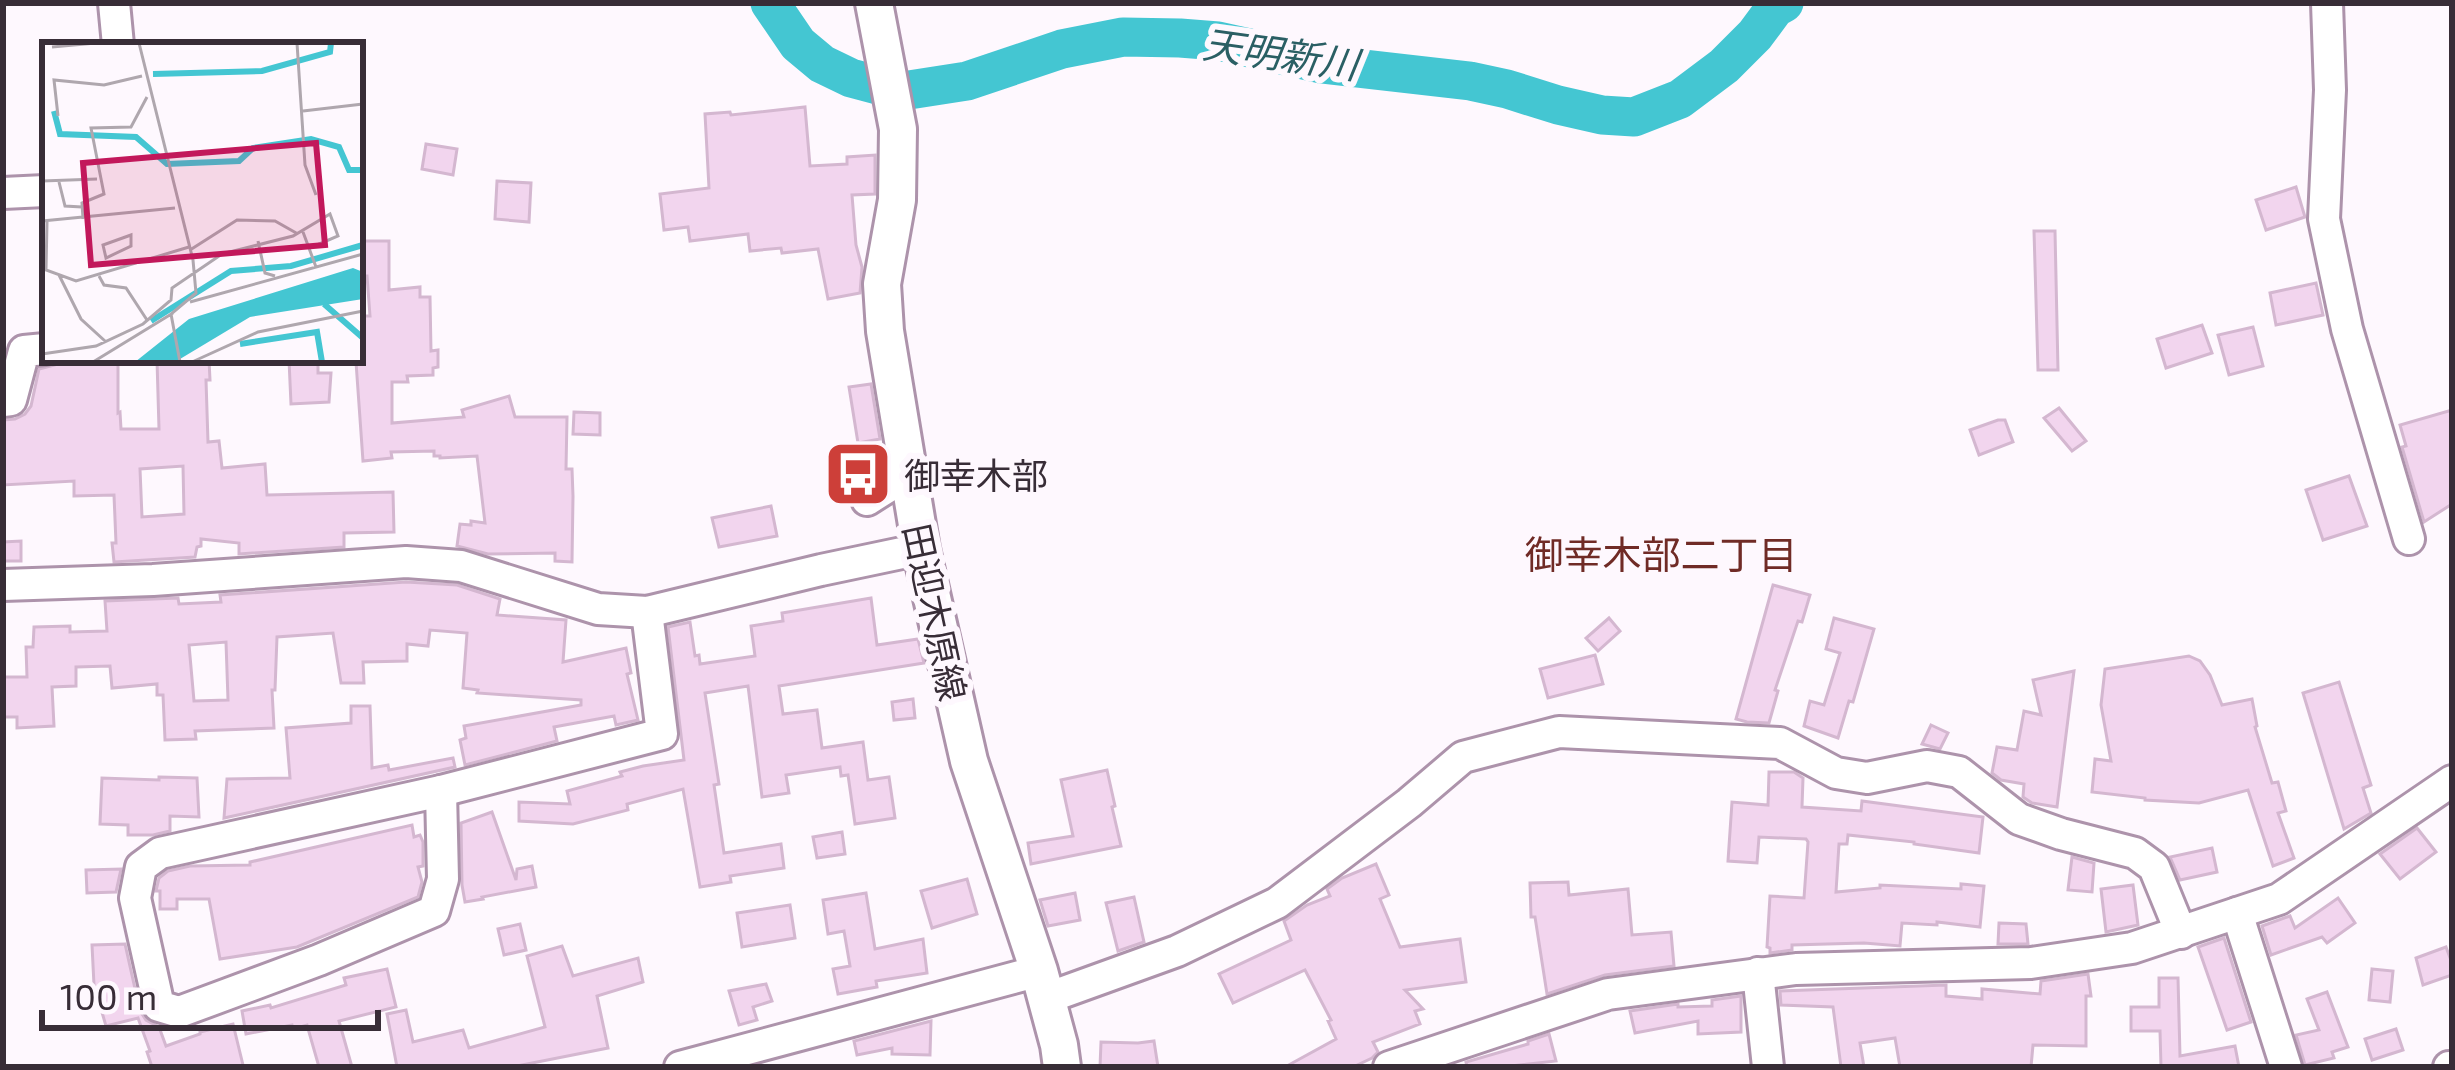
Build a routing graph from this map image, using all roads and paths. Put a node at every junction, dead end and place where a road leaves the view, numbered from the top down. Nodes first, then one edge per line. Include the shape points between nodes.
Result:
1 (114, 3) edge
2 (874, 3) edge
3 (2327, 3) edge
4 (118, 42) edge
5 (42, 191) edge
6 (3, 193) edge
7 (42, 350) edge
8 (3, 401) edge
9 (908, 474) junction
10 (867, 500) dead end
11 (2409, 538) dead end
12 (921, 549) junction
13 (3, 585) edge
14 (647, 613) junction
15 (2452, 781) edge
16 (441, 790) junction
17 (2236, 913) junction
18 (2181, 933) junction
19 (1758, 973) junction
20 (1043, 984) junction
21 (680, 1067) edge
22 (1062, 1067) edge
23 (1389, 1067) edge
24 (1768, 1067) edge
25 (2285, 1067) edge

1 - 4 street
2 - 9 main road, 田迎木原線 via 898,129 897,200 882,284
3 - 11 street via 2324,218 2347,329
5 - 6 street
7 - 8 street via 25,351 11,400
9 - 10 street
9 - 12 main road, 田迎木原線
12 - 14 street
12 - 20 main road, 田迎木原線 via 969,761
13 - 14 street via 406,562 461,566 598,609
14 - 16 street via 662,734
15 - 17 street via 2279,899
16 - 16 street via 443,879 434,911 179,1012 159,1006 135,898 141,867 160,853
17 - 18 street
17 - 25 street
18 - 19 street via 2031,963
18 - 20 street via 2154,867 2135,853 2018,819 1959,772 1927,766 1867,778 1836,773 1780,743 1559,732 1463,757 1277,903 1178,950
19 - 23 street via 1608,994
19 - 24 street
20 - 21 street
20 - 22 main road, 田迎木原線

